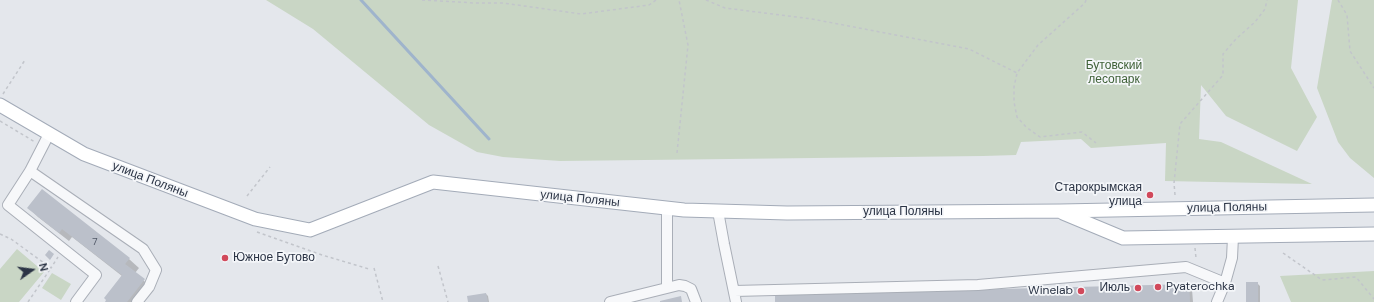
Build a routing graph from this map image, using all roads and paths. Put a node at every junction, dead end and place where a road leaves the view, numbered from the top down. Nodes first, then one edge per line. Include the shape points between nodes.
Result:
1 (422, 0) edge
2 (656, 0) edge
3 (679, 0) edge
4 (706, 0) edge
5 (1086, 0) edge
6 (1267, 0) edge
7 (1338, 0) edge
8 (503, 1) edge
9 (25, 60) dead end
10 (1017, 73) junction
11 (1374, 88) edge
12 (1, 100) edge
13 (49, 134) junction
14 (1096, 143) dead end
15 (677, 153) dead end
16 (270, 167) dead end
17 (30, 171) junction
18 (1175, 195) dead end
19 (247, 196) dead end
20 (1374, 205) edge
21 (667, 208) junction
22 (718, 211) junction
23 (1060, 211) junction
24 (253, 230) dead end
25 (0, 234) edge
26 (1374, 234) edge
27 (1233, 237) junction
28 (64, 249) junction
29 (1282, 253) dead end
30 (438, 266) dead end
31 (51, 268) junction
32 (374, 268) dead end
33 (369, 269) dead end
34 (1225, 283) junction
35 (667, 288) junction
36 (734, 291) junction
37 (1374, 299) edge
38 (28, 302) edge
39 (76, 302) edge
40 (138, 302) edge
41 (383, 302) edge
42 (448, 302) edge
43 (610, 302) edge
44 (696, 302) edge
45 (736, 302) edge
46 (1216, 302) edge

1 - 8 path via 476,3
2 - 8 path via 649,5 581,14
3 - 15 path via 688,45
4 - 10 path via 725,8 812,19 969,49
5 - 10 path via 1038,44
6 - 18 path via 1265,9 1255,22 1223,54 1223,75 1180,124
7 - 11 path via 1347,16 1350,51
9 - 12 path
10 - 14 path via 1014,102 1017,116 1026,127 1040,137 1082,132
12 - 13 main road, улица Поляны
13 - 17 street
13 - 21 main road, улица Поляны via 84,154 255,219 310,230 434,182
16 - 19 path
17 - 28 street via 8,206
17 - 40 street via 144,249 156,270 149,287
20 - 23 main road, улица Поляны
21 - 22 main road, улица Поляны
21 - 35 street
22 - 23 main road, улица Поляны
22 - 36 street
23 - 27 main road via 1123,238
24 - 33 path
25 - 31 path
26 - 27 main road
27 - 34 street via 1232,258
28 - 31 path
28 - 39 street via 96,275
29 - 37 path via 1322,280 1356,277
30 - 42 path
31 - 38 path
32 - 41 path
34 - 36 street via 1186,268 978,285
34 - 46 street
35 - 43 street
35 - 44 street via 685,286 693,292
36 - 45 street

